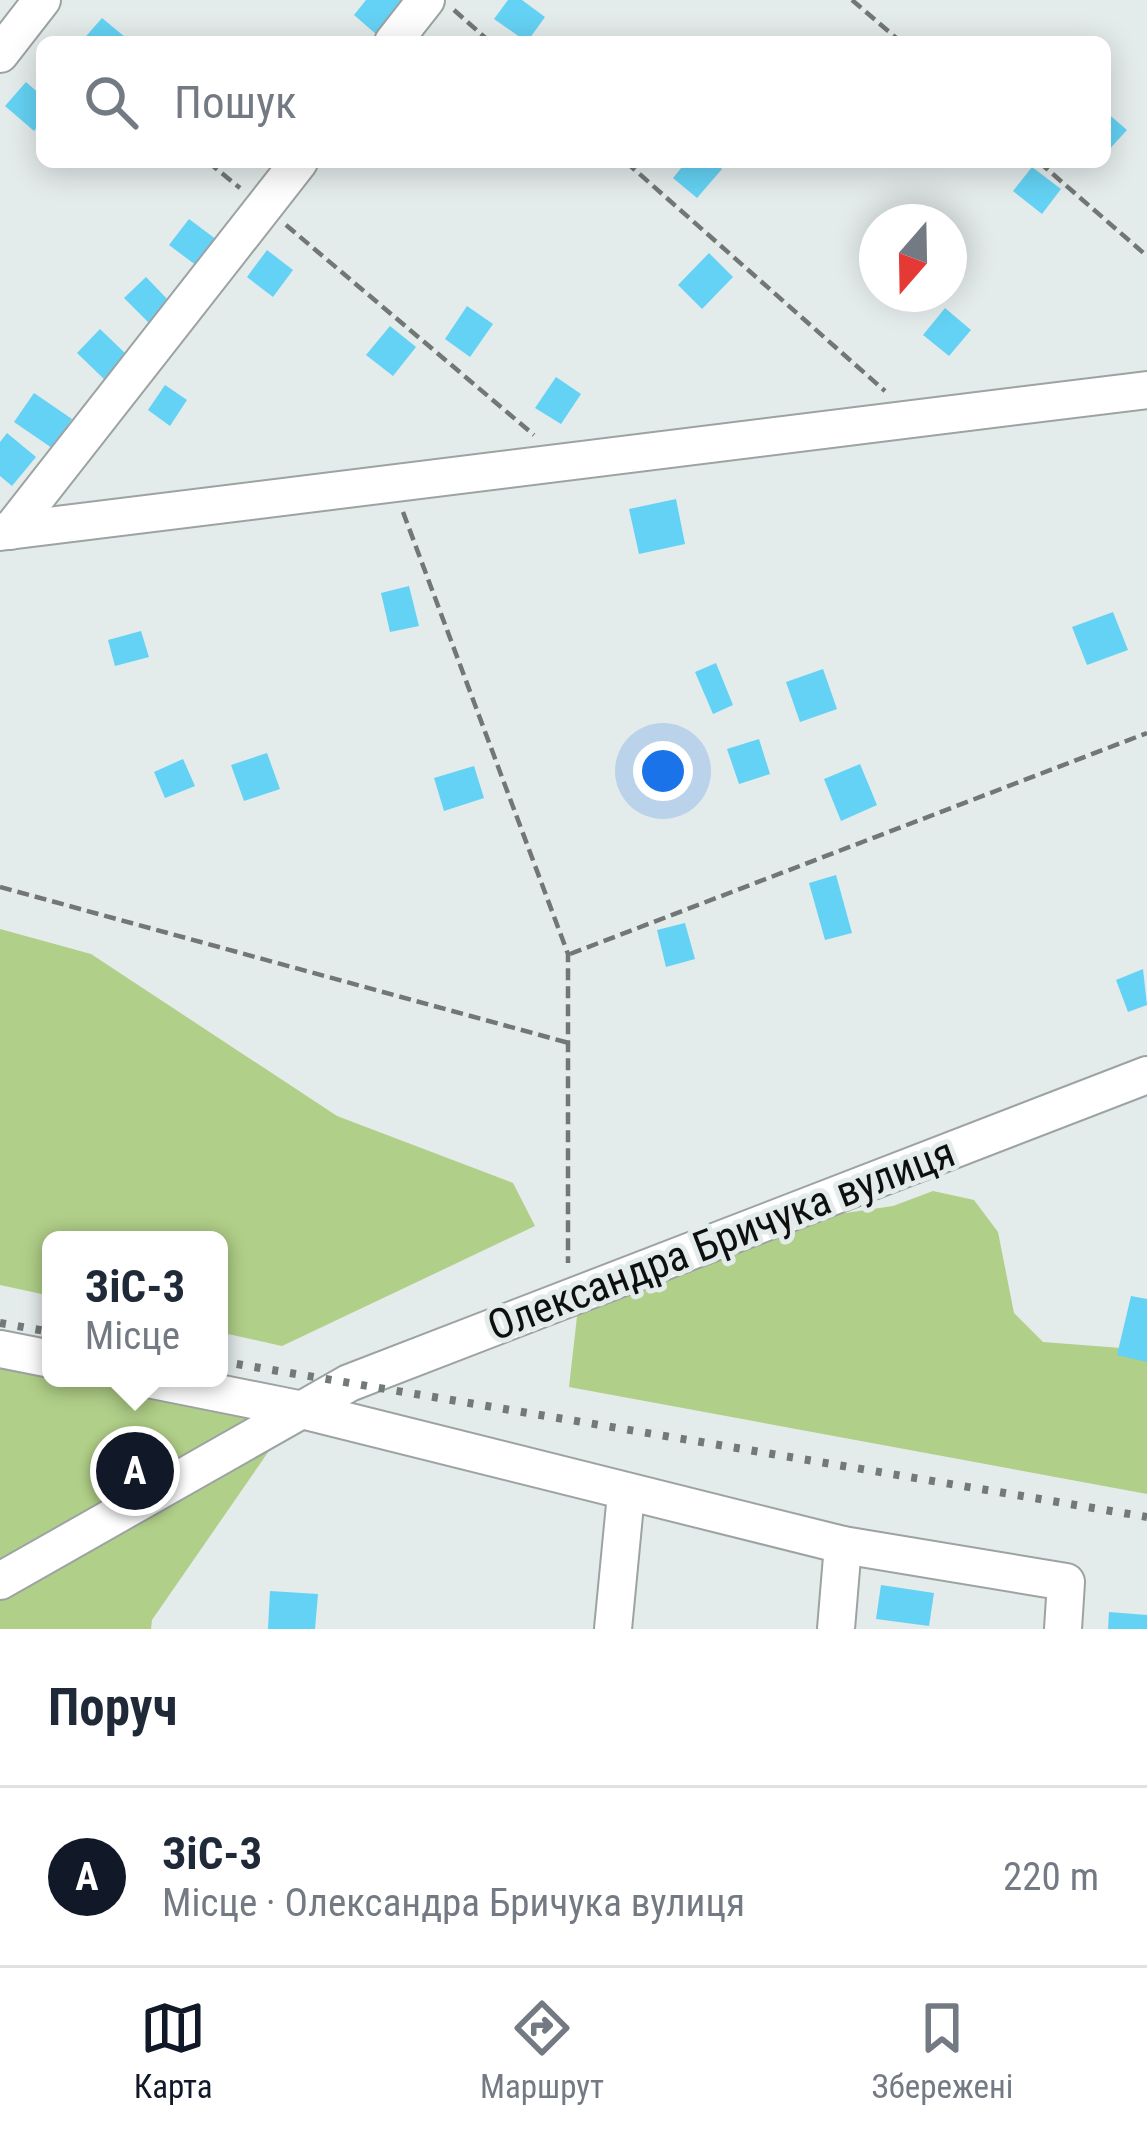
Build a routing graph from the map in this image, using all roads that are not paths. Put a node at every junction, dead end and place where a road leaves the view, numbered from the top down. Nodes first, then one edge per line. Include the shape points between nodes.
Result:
1 (42, 0) edge
2 (426, 0) edge
3 (398, 36) edge
4 (0, 54) edge
5 (294, 168) edge
6 (1147, 390) edge
7 (5, 532) edge
8 (1147, 1075) edge
9 (0, 1349) edge
10 (42, 1358) edge
11 (188, 1387) edge
12 (298, 1409) junction
13 (626, 1494) junction
14 (843, 1545) junction
15 (0, 1581) edge
16 (613, 1629) edge
17 (836, 1629) edge
18 (1063, 1629) edge

1 - 4 street
2 - 3 street
5 - 7 street
6 - 7 street
8 - 12 street, Олександра Бричука вулиця
9 - 10 street
11 - 12 street
12 - 13 street
12 - 15 street, Олександра Бричука вулиця
13 - 14 street
13 - 16 street
14 - 17 street
14 - 18 street via 1066,1582

